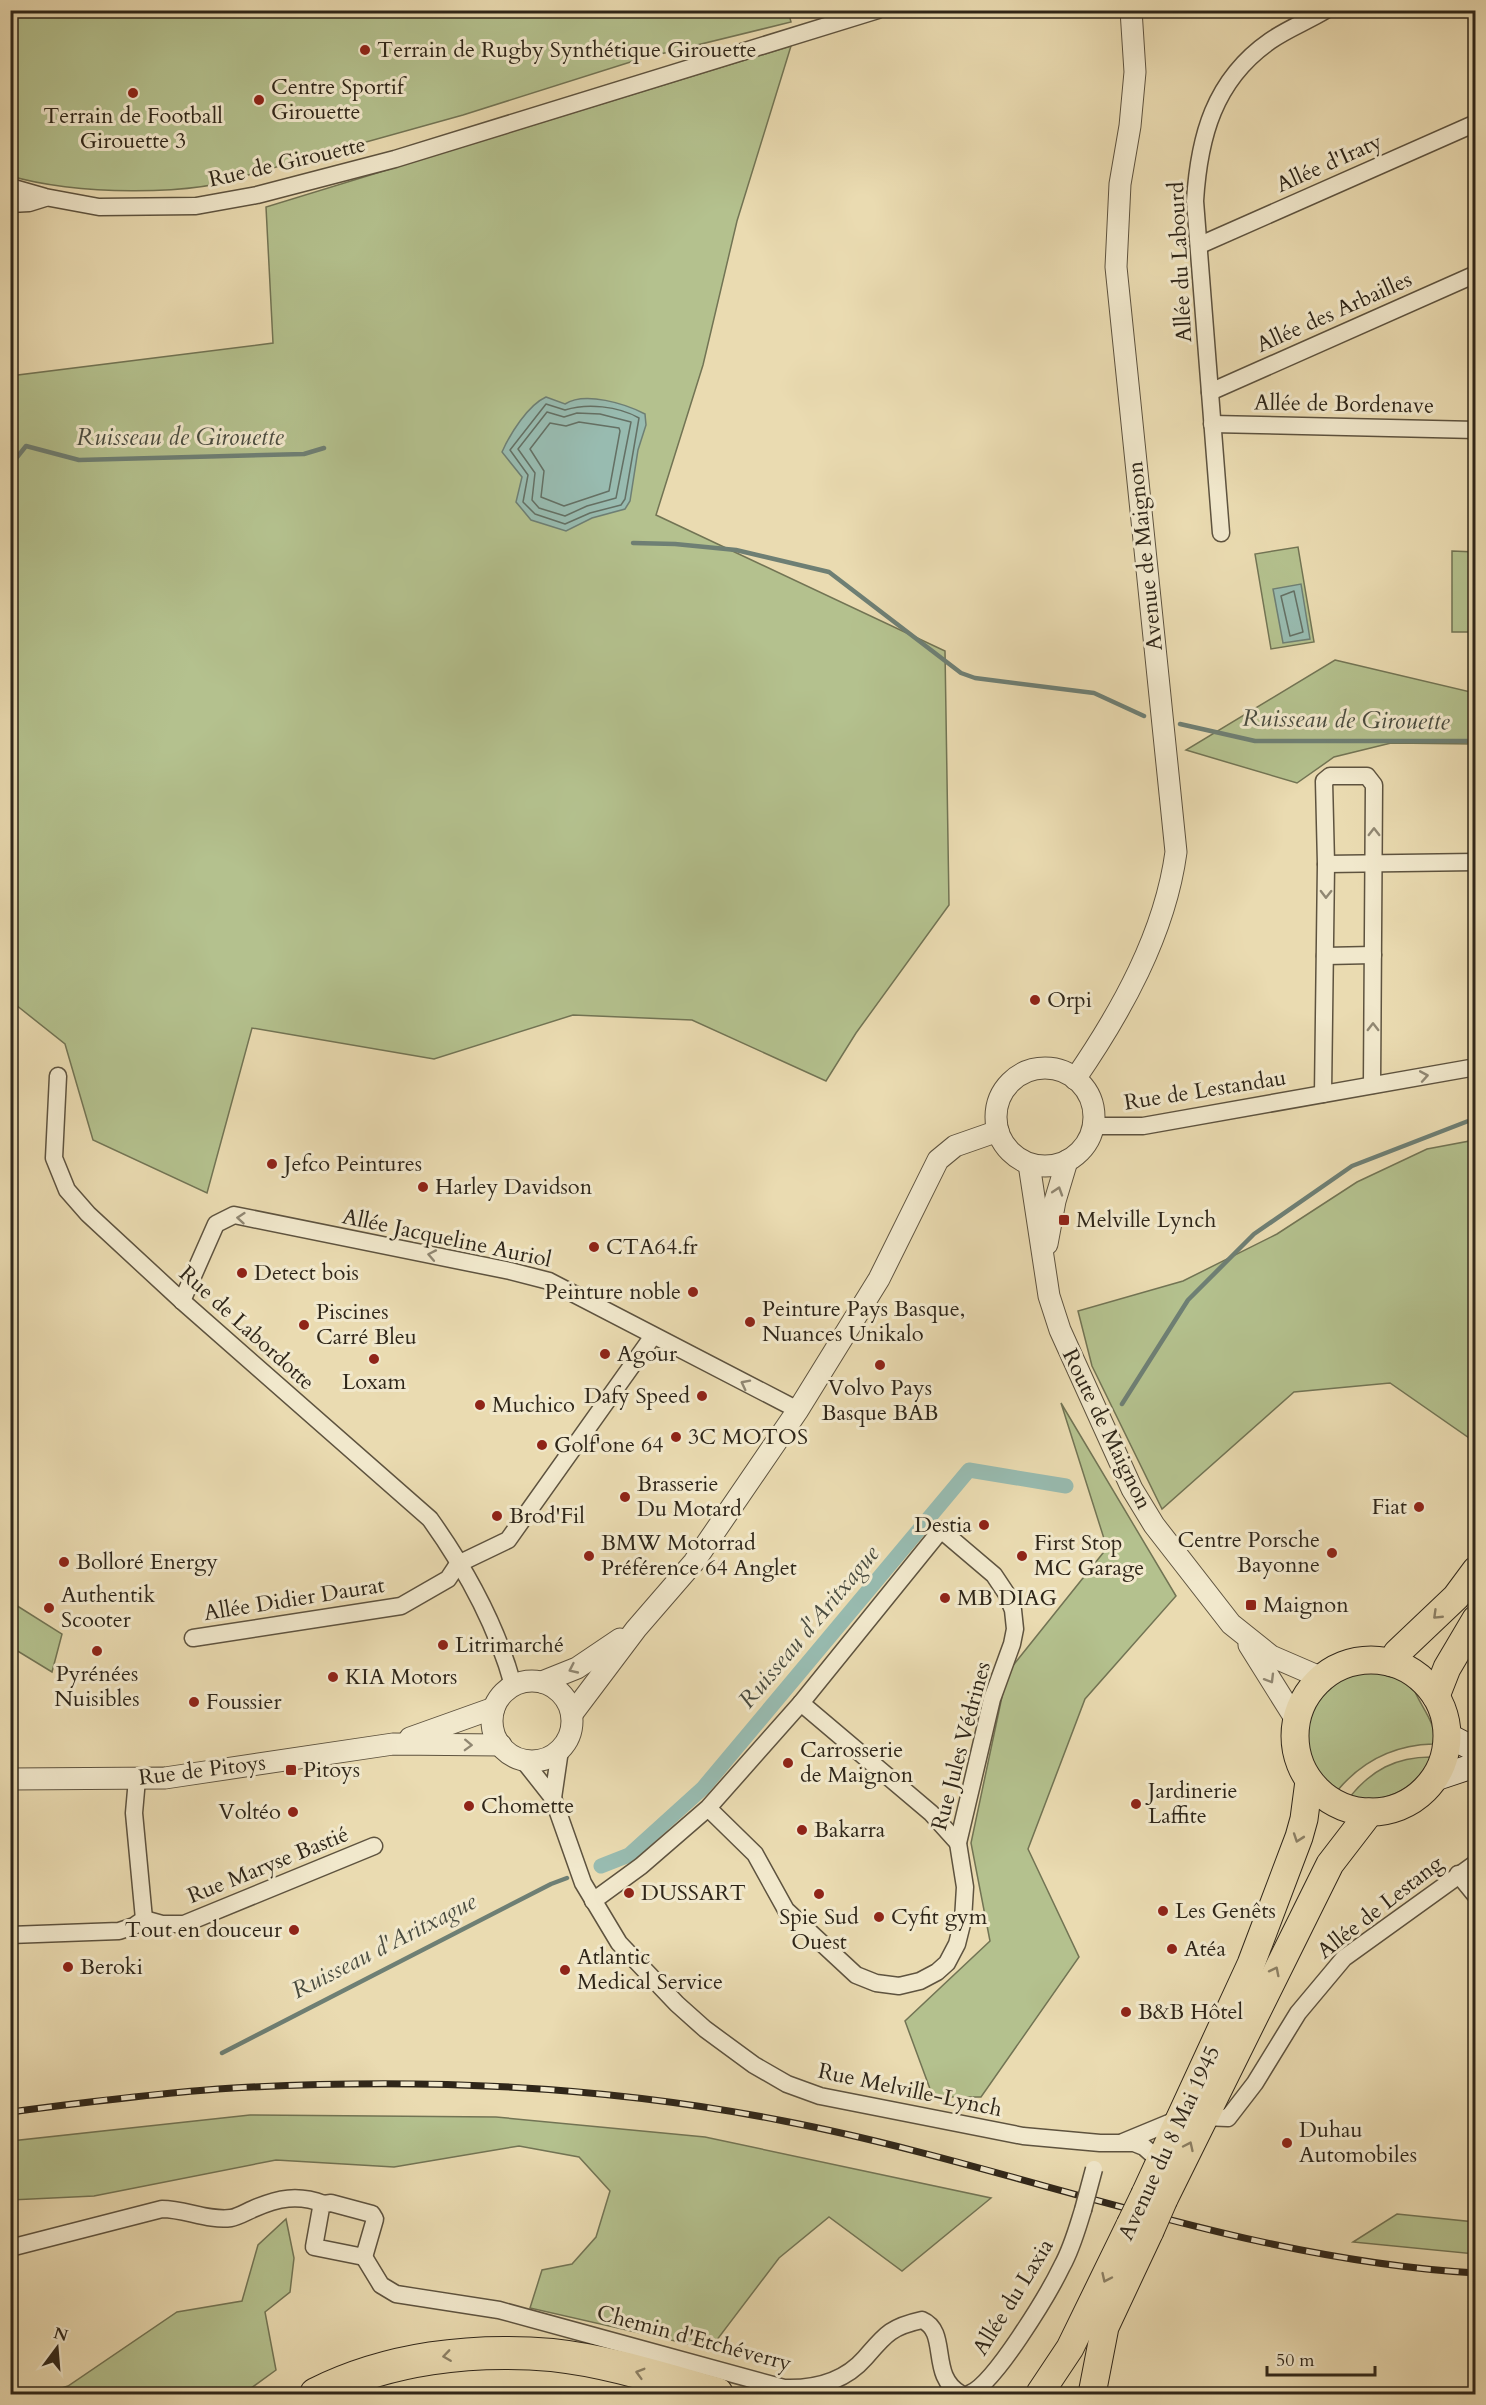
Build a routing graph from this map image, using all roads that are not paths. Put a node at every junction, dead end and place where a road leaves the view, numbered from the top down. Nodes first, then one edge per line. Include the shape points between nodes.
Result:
1 (878, 10) edge
2 (1131, 10) edge
3 (1326, 10) edge
4 (1476, 123) edge
5 (10, 187) edge
6 (45, 197) junction
7 (10, 204) edge
8 (1200, 245) junction
9 (1476, 274) edge
10 (1210, 392) junction
11 (1212, 424) junction
12 (1476, 429) edge
13 (1221, 533) dead end
14 (1476, 862) edge
15 (1374, 863) junction
16 (1326, 864) junction
17 (1373, 955) junction
18 (1325, 956) junction
19 (1476, 1067) edge
20 (58, 1076) dead end
21 (1076, 1079) junction
22 (1372, 1085) junction
23 (1323, 1094) junction
24 (1094, 1126) junction
25 (998, 1131) junction
26 (1067, 1161) junction
27 (1029, 1164) junction
28 (1045, 1262) junction
29 (182, 1300) junction
30 (653, 1336) junction
31 (798, 1410) junction
32 (458, 1564) junction
33 (1476, 1570) edge
34 (1476, 1618) edge
35 (636, 1629) junction
36 (1244, 1637) junction
37 (193, 1638) dead end
38 (1392, 1663) junction
39 (1322, 1678) junction
40 (542, 1682) junction
41 (513, 1685) junction
42 (1436, 1696) junction
43 (801, 1703) junction
44 (494, 1708) junction
45 (572, 1714) junction
46 (1296, 1720) junction
47 (1447, 1735) junction
48 (393, 1744) junction
49 (501, 1745) junction
50 (560, 1750) junction
51 (1476, 1750) edge
52 (523, 1760) junction
53 (1476, 1765) edge
54 (10, 1779) edge
55 (137, 1779) junction
56 (1434, 1779) junction
57 (1310, 1781) junction
58 (553, 1798) junction
59 (708, 1808) junction
60 (1370, 1812) junction
61 (958, 1844) junction
62 (374, 1846) dead end
63 (1476, 1863) edge
64 (1458, 1874) junction
65 (1476, 1896) edge
66 (592, 1901) junction
67 (144, 1919) junction
68 (10, 1935) edge
69 (1192, 2117) junction
70 (1123, 2142) junction
71 (1100, 2143) junction
72 (1160, 2161) junction
73 (1155, 2197) junction
74 (324, 2204) junction
75 (1140, 2228) junction
76 (10, 2248) edge
77 (364, 2257) junction
78 (316, 2394) edge
79 (717, 2394) edge
80 (961, 2394) edge
81 (969, 2394) edge
82 (1043, 2394) edge
83 (1092, 2394) edge

1 - 6 street, Rue de Girouette via 395,159 257,195 196,206 99,207
2 - 21 street, Avenue de Maignon via 1134,72 1120,184 1116,267 1176,852 1166,902 1116,1019
3 - 8 street, Allée du Labourd via 1271,40 1246,59 1206,123 1199,150 1195,201
4 - 8 street, Allée d'Iraty
5 - 6 street
6 - 7 street, Rue de Girouette
8 - 10 street, Allée du Labourd
9 - 10 street, Allée des Arbailles
10 - 11 street, Allée du Labourd
11 - 12 street, Allée de Bordenave
11 - 13 street, Allée du Labourd
14 - 15 street
15 - 16 street
15 -> 16 street via 1374,785 1367,776 1330,776 1324,782
15 - 17 street
16 -> 18 street
17 - 18 street
22 -> 17 street
18 - 23 street
22 -> 19 street, Rue de Lestandau
20 - 29 street, Rue de Labordotte via 54,1158 67,1190
21 - 24 street via 1091,1100
21 - 25 street via 1050,1069 1018,1076 999,1100
22 - 23 street, Rue de Lestandau
23 - 24 street, Rue de Lestandau via 1143,1126
24 - 26 street via 1080,1152
25 - 27 street via 1010,1151
25 - 31 street via 955,1146 938,1160 879,1279
26 - 27 street via 1055,1165
28 -> 26 street, Route de Maignon via 1055,1201
27 - 28 street, Route de Maignon
28 - 36 street, Route de Maignon via 1049,1296 1060,1330 1132,1489 1211,1600
30 -> 29 street, Allée Jacqueline Auriol via 549,1281 234,1215 216,1224
29 - 32 street, Rue de Labordotte via 430,1519
31 -> 30 street, Allée Jacqueline Auriol
30 - 32 street via 508,1540
31 - 35 street via 694,1562
32 - 37 street, Allée Didier Daurat via 448,1579 401,1606
32 - 41 street, Rue de Labordotte via 495,1634
33 -> 38 main road via 1456,1597 1397,1653
34 - 42 main road
35 -> 40 street via 577,1668
35 - 45 street
36 - 39 street, Route de Maignon via 1271,1656
36 -> 46 street, Route de Maignon
38 - 39 main road via 1359,1661
38 - 42 main road via 1409,1670
39 - 46 main road via 1302,1704
40 - 41 street
40 - 45 street via 562,1693
41 - 44 street
42 - 47 main road
43 - 59 street
43 - 61 street via 931,1813
43 - 61 street, Rue Jules Védrines via 941,1530 994,1575 1013,1610 1015,1629 992,1699
44 - 48 street
44 - 49 street via 493,1728
45 - 50 street via 570,1734
46 - 57 main road via 1296,1752
47 - 51 main road
47 - 56 main road
48 -> 49 street
48 - 55 street, Rue de Pitoys
49 - 52 street
50 - 52 street via 549,1758
50 - 58 street
52 - 58 street
53 - 56 main road
54 - 55 street, Rue de Pitoys
55 - 67 street via 134,1813
56 - 60 main road via 1417,1797 1395,1809
57 - 60 main road via 1332,1801
57 -> 69 main road, Avenue du 8 Mai 1945 via 1304,1819 1274,1905
58 - 66 street, Rue Melville-Lynch
59 - 61 street, Rue Jules Védrines via 756,1854 786,1910 856,1975 876,1983 899,1986 920,1981 947,1963 963,1920 965,1887
59 - 66 street via 641,1866
69 -> 60 main road, Avenue du 8 Mai 1945 via 1330,1864
62 - 67 street, Rue Maryse Bastié via 183,1924
63 - 64 street, Allée de Lestang
64 - 65 street
64 - 69 street, Allée de Lestang via 1344,1958 1298,2013 1228,2118
66 - 71 street, Rue Melville-Lynch via 619,1943 705,2029 787,2084 820,2096 1023,2136
67 - 68 street via 119,1931
69 - 70 street, Rue Melville-Lynch
69 - 72 main road, Avenue du 8 Mai 1945
73 -> 69 main road, Avenue du 8 Mai 1945
70 - 71 street, Rue Melville-Lynch
70 - 72 street, Rue Melville-Lynch via 1144,2147
71 - 81 street, Allée du Laxia, bridge via 1074,2240 1062,2267 990,2378 977,2392
72 - 73 main road, Avenue du 8 Mai 1945
73 - 75 main road, Avenue du 8 Mai 1945, bridge
74 - 76 street via 290,2197 232,2218 162,2209
74 - 77 street via 372,2214 375,2219
74 - 77 street via 314,2247
75 -> 82 main road, Avenue du 8 Mai 1945
75 - 83 main road, Avenue du 8 Mai 1945 via 1105,2327
77 - 80 street, Chemin d'Etchéverry via 381,2285 396,2294 499,2310 784,2388 822,2386 848,2373 887,2333 922,2320 932,2324 938,2358 954,2391
79 -> 78 highway via 631,2370 553,2355 464,2354 405,2362

